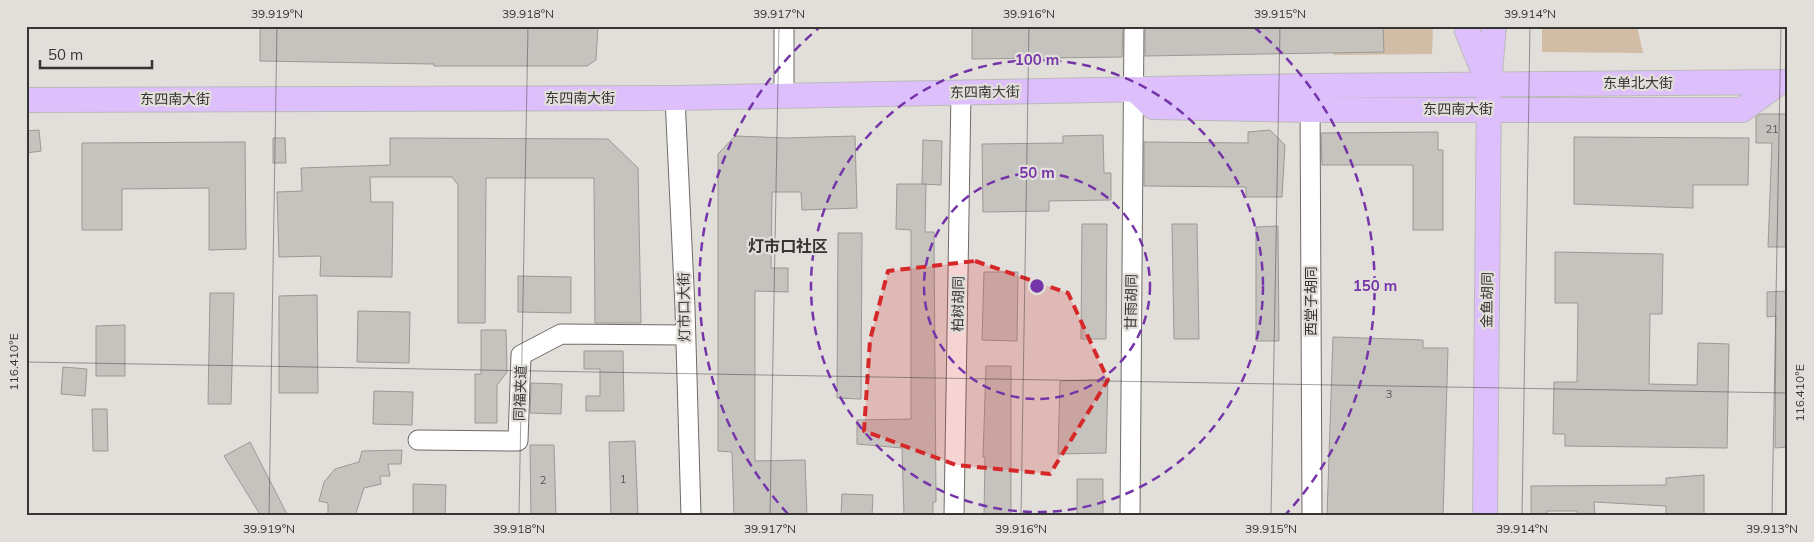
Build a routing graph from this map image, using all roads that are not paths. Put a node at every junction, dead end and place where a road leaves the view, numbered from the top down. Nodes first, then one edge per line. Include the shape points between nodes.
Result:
1 (784, 26) edge
2 (794, 26) edge
3 (1134, 26) edge
4 (1467, 26) edge
5 (1494, 26) edge
6 (1784, 82) edge
7 (1489, 84) junction
8 (1310, 86) junction
9 (1134, 89) junction
10 (961, 92) junction
11 (789, 95) junction
12 (675, 98) junction
13 (26, 100) edge
14 (1489, 109) junction
15 (1310, 110) junction
16 (684, 335) junction
17 (418, 440) dead end
18 (691, 516) edge
19 (954, 516) edge
20 (1130, 516) edge
21 (1312, 516) edge
22 (1485, 516) edge

1 - 11 street
2 - 11 street
3 - 9 street, 甘雨胡同
4 - 7 main road
5 - 7 main road, 金鱼胡同
6 - 7 main road, 东单北大街
6 - 14 main road, 东四南大街 via 1742,110
7 - 8 main road, 东四南大街
7 - 14 main road, 金鱼胡同
8 - 9 main road, 东四南大街
8 - 15 street, 西堂子胡同
9 - 10 main road, 东四南大街
9 - 15 main road, 东四南大街 via 1153,107
9 - 20 street, 甘雨胡同
10 - 11 main road, 东四南大街
10 - 19 street, 柏树胡同
11 - 12 main road, 东四南大街
12 - 13 main road, 东四南大街
12 - 16 street, 灯市口大街
14 - 15 main road, 东四南大街
14 - 22 main road, 金鱼胡同
15 - 21 street, 西堂子胡同
16 - 17 street, 同福夹道 via 561,334 521,355 518,441
16 - 18 street, 灯市口大街

